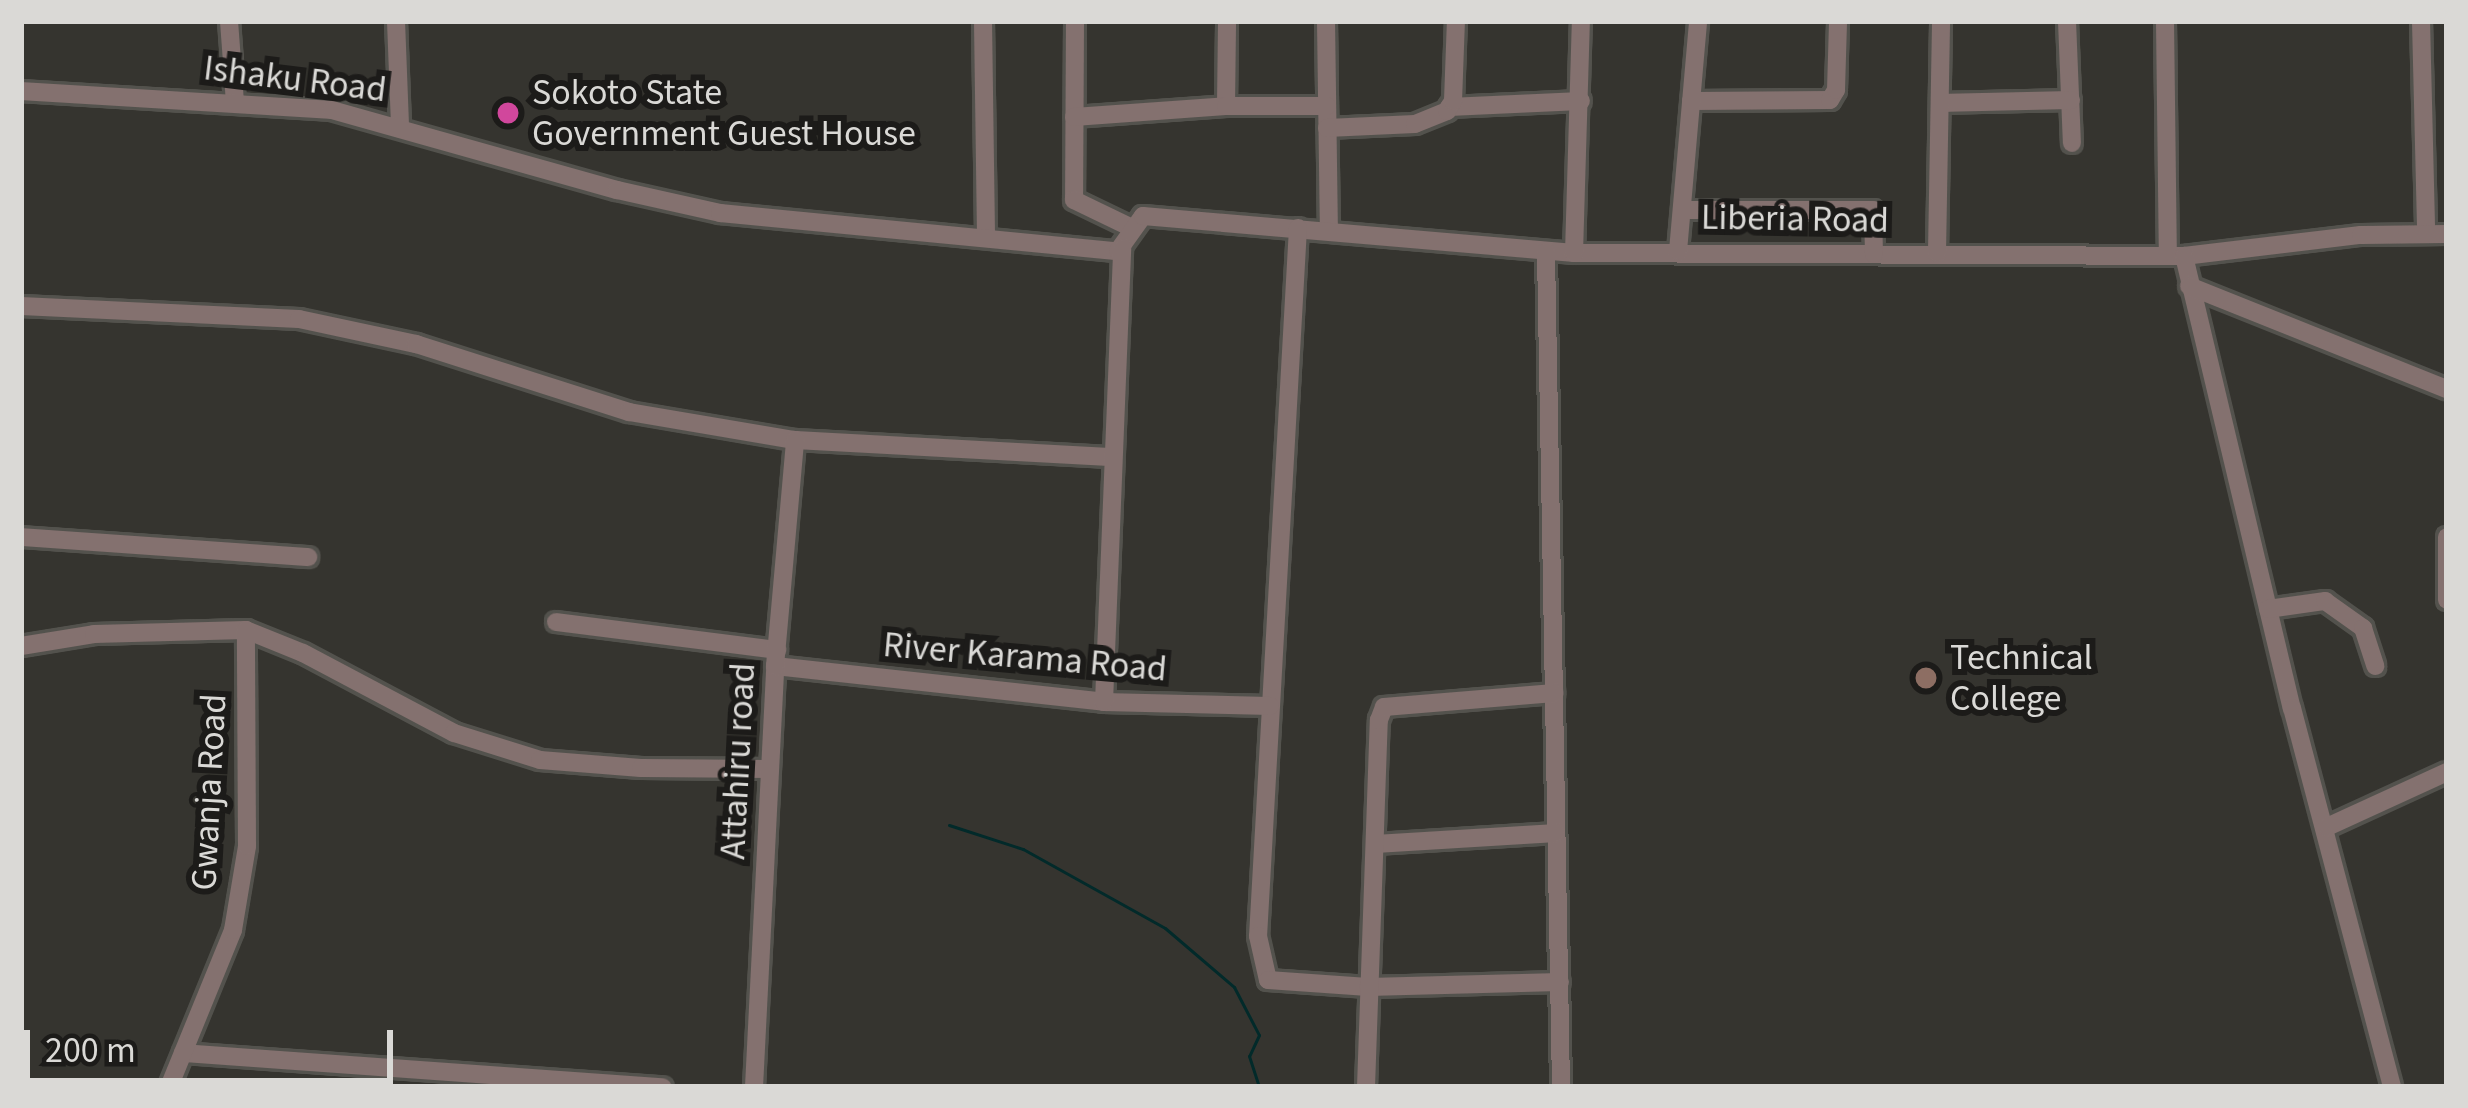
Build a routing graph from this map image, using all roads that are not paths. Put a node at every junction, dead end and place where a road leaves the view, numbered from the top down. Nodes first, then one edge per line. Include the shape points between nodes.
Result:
1 (229, 21) edge
2 (396, 21) edge
3 (983, 21) edge
4 (1075, 21) edge
5 (1227, 21) edge
6 (1326, 21) edge
7 (1456, 21) edge
8 (1581, 21) edge
9 (1698, 21) edge
10 (1838, 21) edge
11 (1941, 21) edge
12 (2067, 21) edge
13 (2165, 21) edge
14 (2421, 21) edge
15 (21, 91) edge
16 (1691, 100) junction
17 (2071, 100) junction
18 (1581, 101) junction
19 (236, 102) junction
20 (1940, 103) junction
21 (1226, 106) junction
22 (1327, 106) junction
23 (1449, 107) junction
24 (1074, 117) junction
25 (400, 126) junction
26 (1327, 128) junction
27 (2072, 143) dead end
28 (1682, 210) junction
29 (1137, 221) junction
30 (1298, 228) junction
31 (1329, 231) junction
32 (2426, 233) junction
33 (2447, 234) edge
34 (986, 238) junction
35 (1122, 248) junction
36 (1678, 251) junction
37 (1546, 252) junction
38 (1937, 253) junction
39 (1574, 254) junction
40 (1874, 254) junction
41 (2176, 256) junction
42 (2189, 286) junction
43 (21, 306) edge
44 (2447, 388) edge
45 (795, 440) junction
46 (1111, 457) junction
47 (21, 537) edge
48 (2447, 537) edge
49 (308, 556) dead end
50 (2447, 600) edge
51 (2268, 609) junction
52 (556, 622) dead end
53 (245, 630) junction
54 (21, 646) edge
55 (776, 658) junction
56 (2375, 666) dead end
57 (1554, 693) junction
58 (1104, 702) junction
59 (1270, 706) junction
60 (770, 769) junction
61 (2447, 772) edge
62 (2327, 826) junction
63 (1556, 832) junction
64 (1376, 844) junction
65 (1560, 982) junction
66 (1368, 987) junction
67 (183, 1053) junction
68 (1561, 1086) edge
69 (169, 1087) edge
70 (663, 1087) edge
71 (754, 1087) edge
72 (1366, 1087) edge
73 (2392, 1087) edge

1 - 19 street
2 - 25 street
3 - 34 street
4 - 24 street
5 - 21 street
6 - 22 street
7 - 23 street
8 - 18 street
9 - 16 street
10 - 16 street via 1830,100
11 - 20 street
12 - 17 street
13 - 41 street
14 - 32 street
15 - 19 street, Ishaku Road
16 - 28 street
17 - 20 street
17 - 27 street
18 - 23 street
18 - 39 street
19 - 25 street, Ishaku Road
20 - 38 street
21 - 22 street
21 - 24 street
22 - 26 street
23 - 26 street via 1415,124
24 - 29 street via 1074,200
25 - 34 street, Ishaku Road via 720,213
26 - 31 street
28 - 36 street
28 - 40 street via 1873,210
29 - 30 street, Liberia Road
29 - 35 street
30 - 31 street, Liberia Road
30 - 59 street
31 - 37 street, Liberia Road
32 - 33 street, Liberia Road
32 - 41 street, Liberia Road
34 - 35 street, Ishaku Road
35 - 46 street
36 - 39 street, Liberia Road
36 - 40 street, Liberia Road
37 - 39 street, Liberia Road
37 - 57 street
38 - 40 street, Liberia Road
38 - 41 street, Liberia Road
41 - 42 street
42 - 44 street
42 - 51 street
43 - 45 street via 299,320 416,344 629,412
45 - 46 street
45 - 55 street, Attahiru road
46 - 58 street
47 - 49 street
48 - 50 street
51 - 56 street via 2325,601 2363,628
51 - 62 street
52 - 55 street, River Karama Road
53 - 54 street via 94,634
53 - 60 street via 454,733 540,760
53 - 67 street, Gwanja Road via 247,846 233,930
55 - 58 street, River Karama Road
55 - 60 street, Attahiru road
57 - 63 street
57 - 64 street via 1384,707
58 - 59 street, River Karama Road
59 - 66 street via 1258,936 1268,980
60 - 71 street, Attahiru road
61 - 62 street
62 - 73 street
63 - 64 street
63 - 65 street
64 - 66 street
65 - 66 street
65 - 68 street
66 - 72 street
67 - 69 street, Gwanja Road
67 - 70 street

